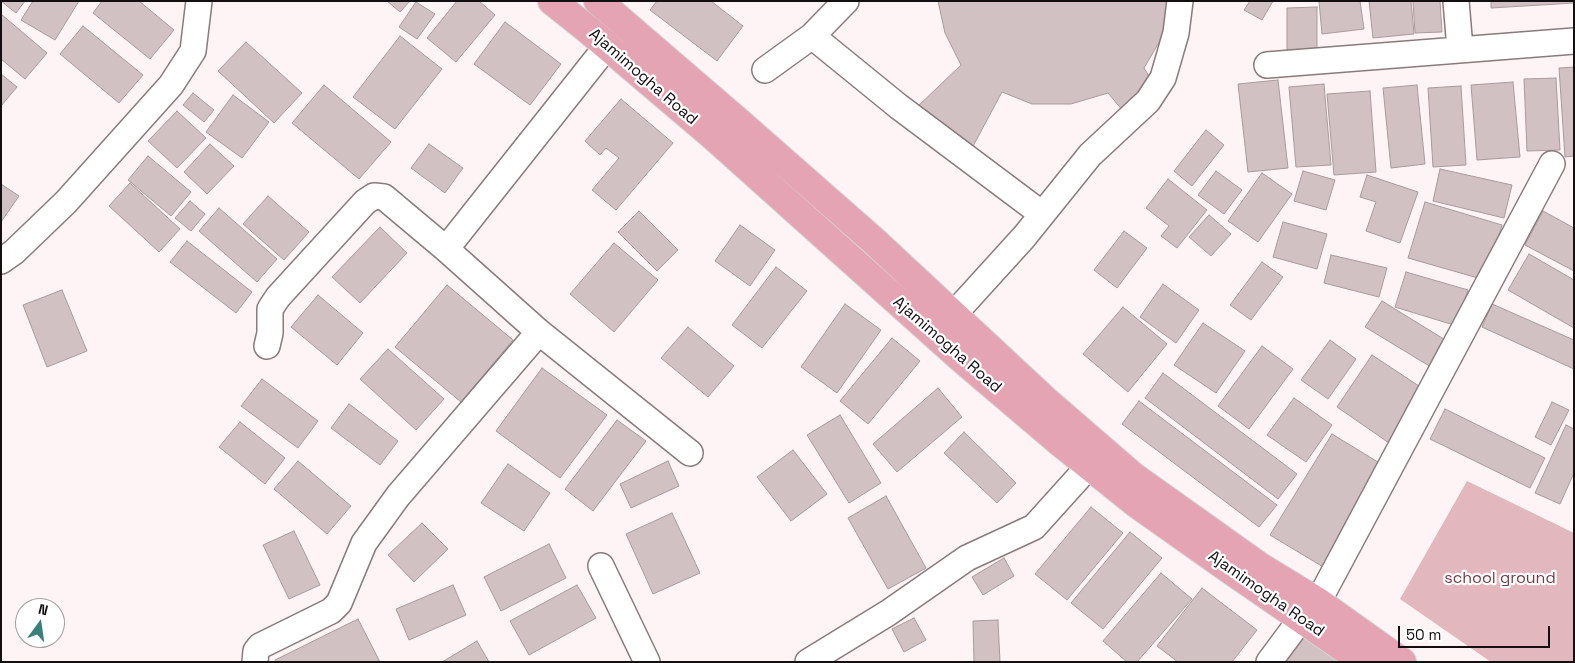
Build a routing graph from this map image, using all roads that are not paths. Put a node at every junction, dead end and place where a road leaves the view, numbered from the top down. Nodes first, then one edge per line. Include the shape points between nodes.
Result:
1 (199, 1) edge
2 (552, 1) edge
3 (598, 1) edge
4 (846, 1) edge
5 (1180, 1) edge
6 (1456, 1) edge
7 (812, 36) junction
8 (1574, 41) edge
9 (607, 46) junction
10 (1460, 49) junction
11 (1267, 65) dead end
12 (765, 70) dead end
13 (1552, 164) dead end
14 (1042, 214) junction
15 (446, 249) junction
16 (1, 261) edge
17 (954, 314) junction
18 (538, 332) junction
19 (267, 346) dead end
20 (690, 453) dead end
21 (1089, 466) junction
22 (601, 566) dead end
23 (1309, 611) junction
24 (255, 662) edge
25 (647, 662) edge
26 (808, 662) edge
27 (1269, 662) edge
28 (1364, 662) edge
29 (1402, 662) edge

1 - 16 street via 193,51 171,85 66,202
2 - 9 main road, Ajamimogha Road
3 - 17 main road, Ajamimogha Road via 874,240
4 - 7 street
5 - 14 street via 1176,33 1163,78 1148,101 1090,154
6 - 10 street
7 - 12 street
7 - 14 street via 898,106
8 - 10 street
9 - 15 street
9 - 21 main road, Ajamimogha Road via 962,359
10 - 11 street
13 - 23 street
14 - 17 street
15 - 18 street
15 - 19 street via 384,197 374,196 278,297 270,309
17 - 23 main road, Ajamimogha Road via 1045,400 1134,477 1259,566
18 - 20 street
18 - 24 street via 398,496 364,543 339,604 260,646
21 - 23 main road, Ajamimogha Road via 1137,504
21 - 26 street via 1034,527 967,558 888,613
22 - 25 street
23 - 27 street
23 - 28 main road, Ajamimogha Road
23 - 29 main road, Ajamimogha Road

